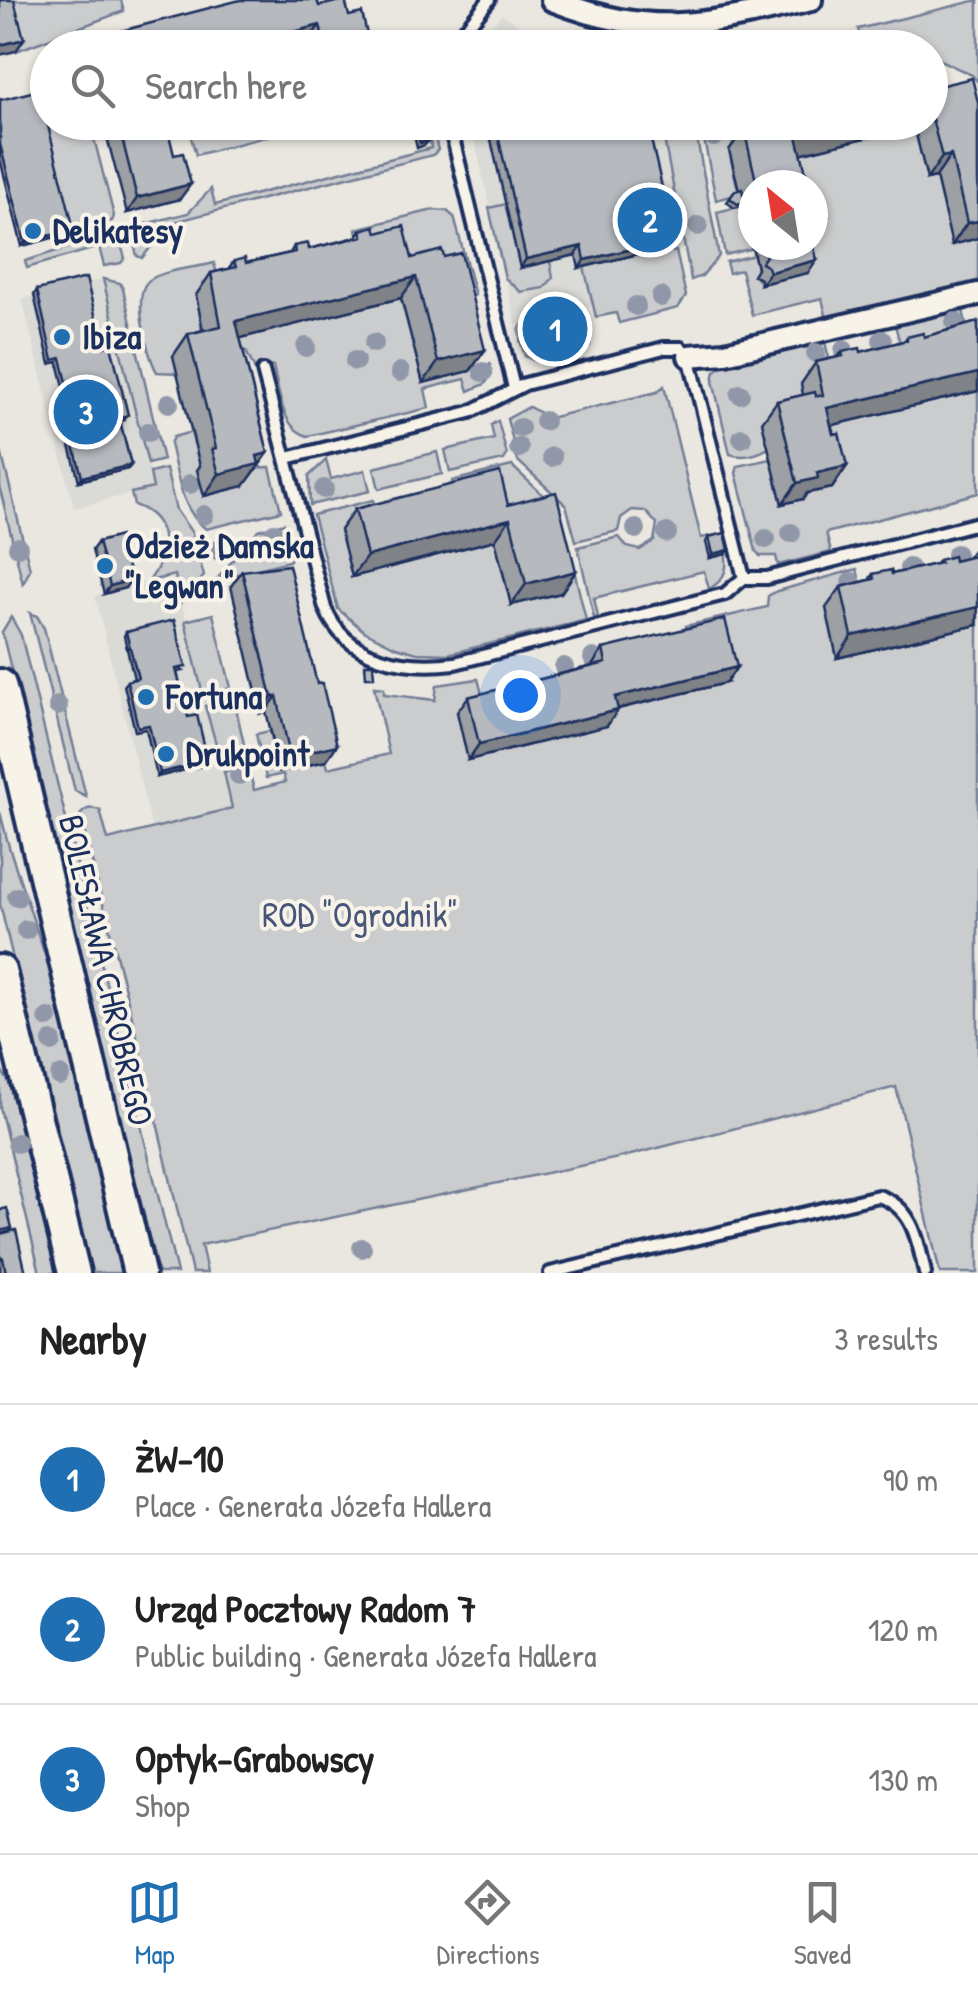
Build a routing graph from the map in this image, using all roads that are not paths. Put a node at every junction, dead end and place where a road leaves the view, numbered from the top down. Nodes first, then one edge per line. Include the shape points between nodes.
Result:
1 (489, 0) edge
2 (552, 0) edge
3 (810, 0) edge
4 (465, 30) edge
5 (452, 140) edge
6 (978, 294) edge
7 (689, 356) junction
8 (264, 371) dead end
9 (514, 388) junction
10 (287, 458) junction
11 (978, 523) edge
12 (744, 578) junction
13 (0, 685) edge
14 (0, 971) edge
15 (607, 1260) junction
16 (74, 1273) edge
17 (139, 1273) edge
18 (550, 1273) edge
19 (611, 1273) edge
20 (925, 1273) edge

1 - 4 lane
2 - 3 street via 609,20 672,25
5 - 9 lane
6 - 7 street
7 - 9 lane via 681,348 664,348
7 - 12 lane
8 - 10 lane
9 - 10 lane via 470,412
10 - 12 lane via 329,619 357,648 396,663 431,666 488,655 725,594
11 - 12 lane via 767,578
13 - 17 street, BOLESŁAWA CHROBREGO
14 - 16 street
15 - 18 lane
15 - 19 lane
15 - 20 lane via 878,1196 904,1210

